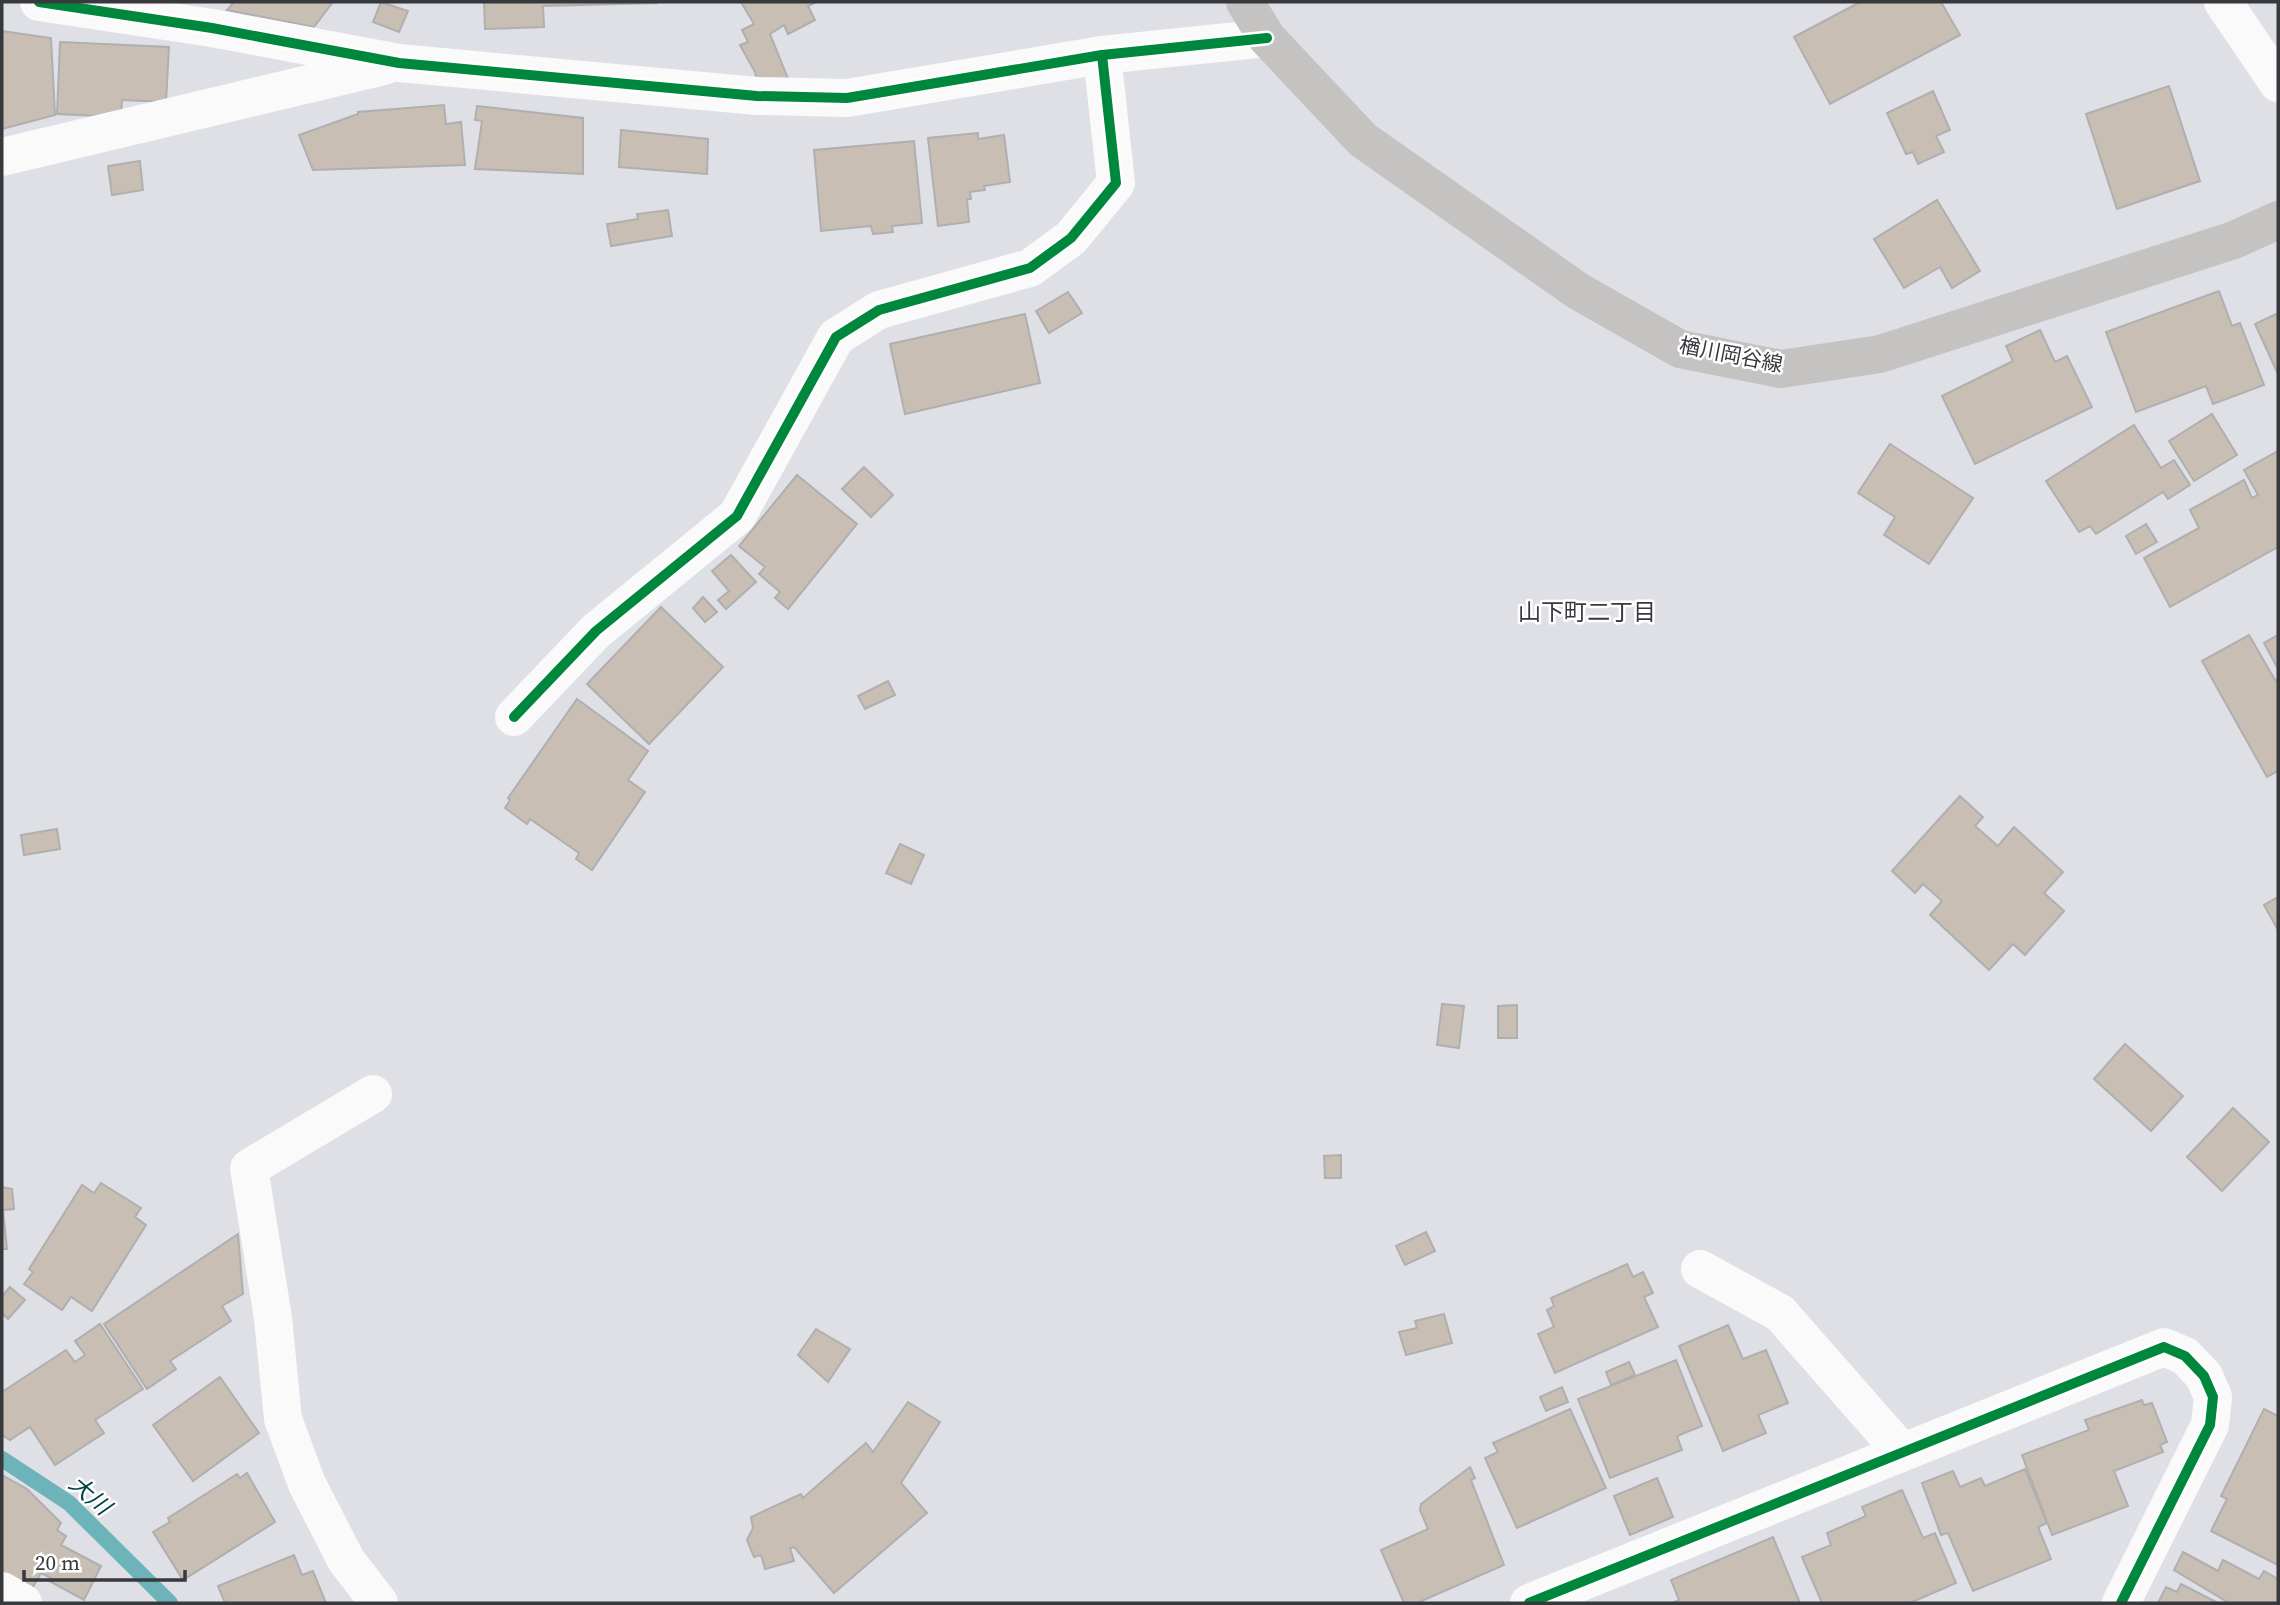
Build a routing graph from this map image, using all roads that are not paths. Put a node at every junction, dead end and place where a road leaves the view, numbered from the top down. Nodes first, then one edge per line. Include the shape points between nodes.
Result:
1 (39, 2) edge
2 (1245, 2) edge
3 (2222, 2) edge
4 (1267, 38) junction
5 (1102, 55) junction
6 (399, 63) junction
7 (2278, 83) edge
8 (2, 157) edge
9 (2278, 220) edge
10 (514, 717) dead end
11 (373, 1094) dead end
12 (1700, 1269) dead end
13 (1902, 1452) junction
14 (2, 1591) edge
15 (23, 1603) edge
16 (379, 1603) edge
17 (1529, 1603) edge
18 (2121, 1603) edge

1 - 6 street
2 - 4 main road, 楢川岡谷線
3 - 7 street
4 - 5 street
4 - 9 main road, 楢川岡谷線 via 1363,140 1578,291 1681,349 1781,369 1880,354 2234,240
5 - 6 street via 847,98 757,96
5 - 10 street via 1116,183 1071,237 1030,268 879,310 836,337 737,516 596,631
6 - 8 street
11 - 16 street via 249,1168 273,1318 282,1419 307,1484 346,1560
12 - 13 street via 1780,1313
13 - 17 street
13 - 18 street via 2164,1347 2185,1356 2204,1376 2213,1397 2210,1425
14 - 15 street

